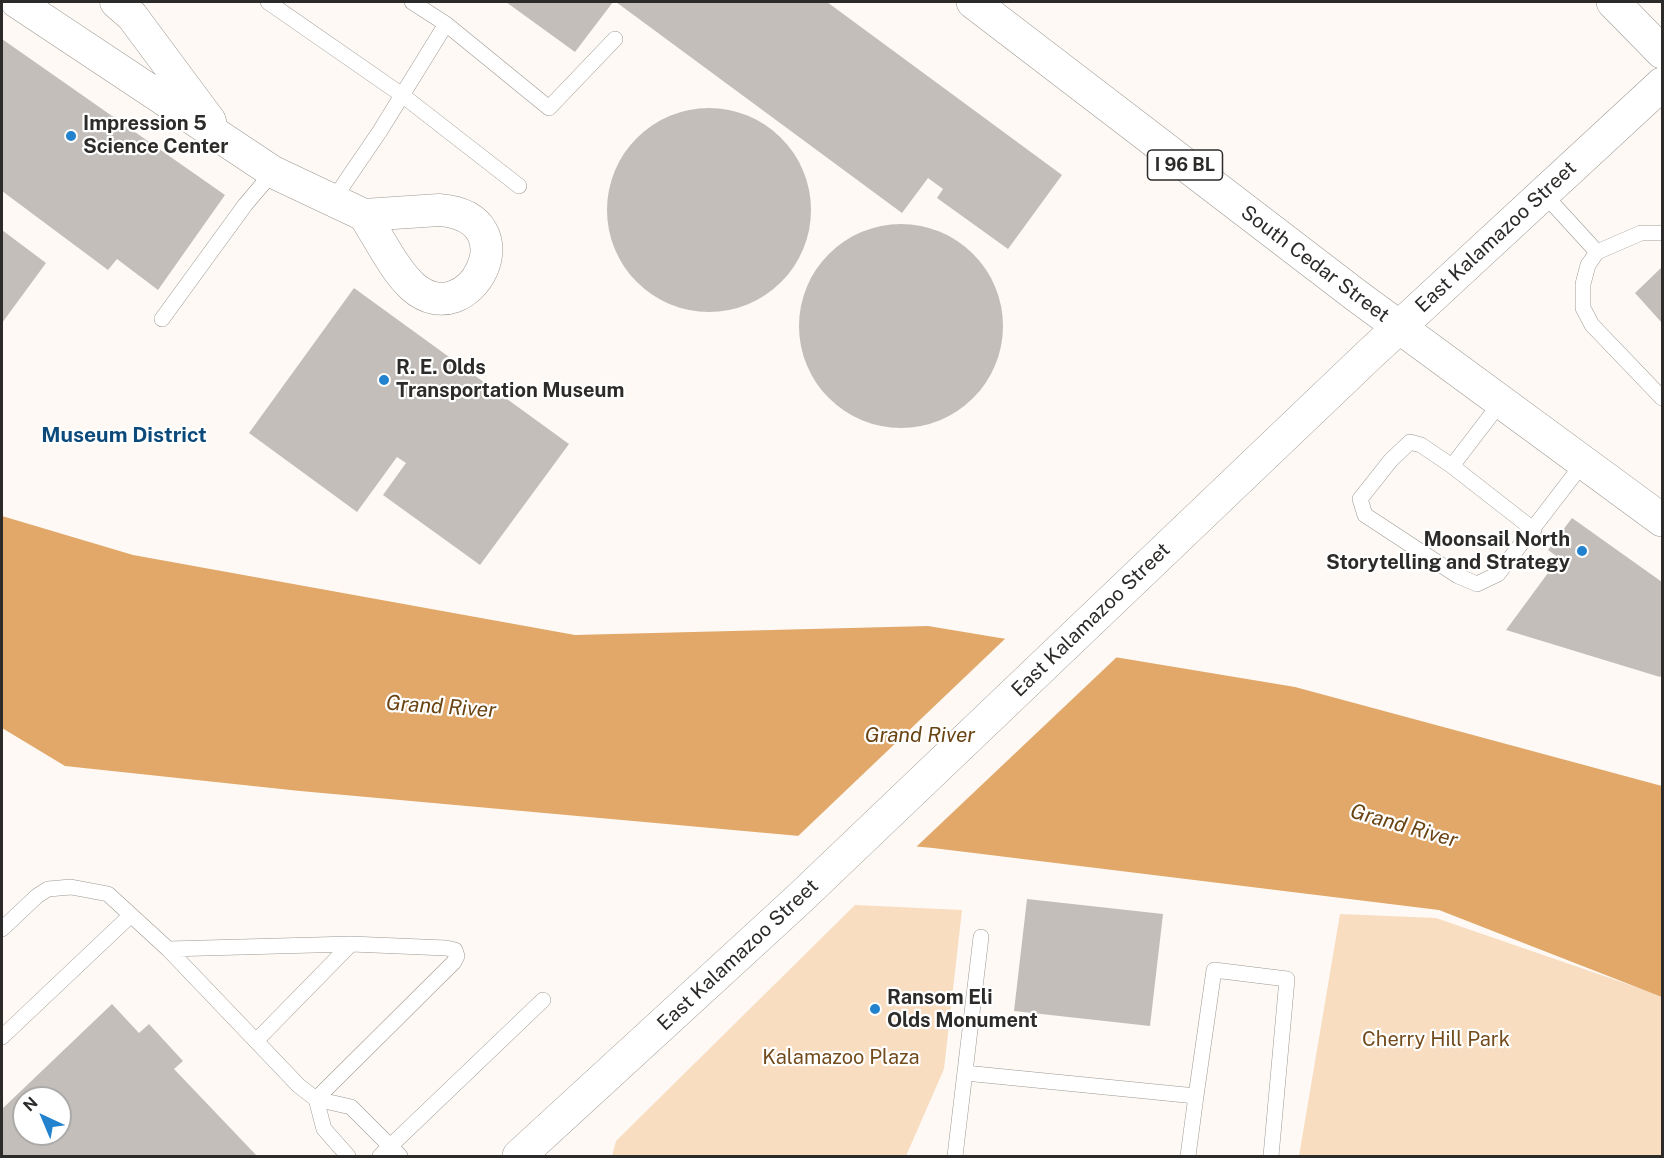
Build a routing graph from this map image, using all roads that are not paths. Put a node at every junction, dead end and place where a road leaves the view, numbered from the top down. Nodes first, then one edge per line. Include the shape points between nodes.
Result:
1 (17, 2) edge
2 (33, 2) edge
3 (116, 2) edge
4 (268, 2) edge
5 (412, 2) edge
6 (973, 2) edge
7 (1613, 2) edge
8 (446, 24) junction
9 (56, 26) junction
10 (615, 39) dead end
11 (1662, 52) edge
12 (1662, 84) edge
13 (402, 95) junction
14 (224, 141) junction
15 (273, 172) junction
16 (519, 186) dead end
17 (1543, 193) junction
18 (333, 200) junction
19 (364, 215) dead end
20 (1660, 232) edge
21 (1597, 252) junction
22 (162, 319) dead end
23 (1399, 327) junction
24 (1662, 398) edge
25 (1501, 402) junction
26 (1584, 462) junction
27 (1452, 466) junction
28 (1662, 520) edge
29 (1534, 530) junction
30 (131, 915) junction
31 (2, 929) edge
32 (981, 937) dead end
33 (351, 944) junction
34 (168, 949) junction
35 (543, 1000) dead end
36 (2, 1037) edge
37 (256, 1041) junction
38 (965, 1073) junction
39 (1196, 1096) junction
40 (316, 1099) junction
41 (533, 1152) edge
42 (390, 1153) edge
43 (348, 1156) edge
44 (955, 1156) edge
45 (1188, 1156) edge
46 (1271, 1156) edge

1 - 9 street
2 - 9 street
3 - 14 street via 132,16
4 - 13 lane
5 - 8 lane
6 - 23 street, South Cedar Street / I 96 BL
7 - 11 street
8 - 10 lane via 549,108
8 - 13 lane
9 - 14 street
12 - 17 street, East Kalamazoo Street
13 - 16 lane
13 - 18 lane
14 - 15 street
15 - 18 street
15 - 22 lane
17 - 21 lane
17 - 23 street, East Kalamazoo Street
18 - 19 street
20 - 21 lane via 1641,233
21 - 24 lane via 1588,265 1583,284 1583,308 1592,325
23 - 25 street, South Cedar Street / I 96 BL
23 - 41 street, East Kalamazoo Street
25 - 26 street, South Cedar Street / I 96 BL
25 - 27 lane
26 - 28 street, South Cedar Street / I 96 BL
26 - 29 lane
27 - 29 lane
27 - 29 lane via 1410,442 1360,499 1365,515 1458,576 1478,584 1498,574
30 - 31 lane via 108,894 59,887 37,896
30 - 34 lane
30 - 36 lane
32 - 38 lane
33 - 34 lane
33 - 37 lane
33 - 40 lane via 446,948 455,950 457,956
34 - 37 lane
35 - 42 lane
37 - 40 lane
38 - 39 lane
38 - 44 lane
39 - 45 lane
39 - 46 lane via 1214,970 1287,979
40 - 42 lane via 351,1107
40 - 43 lane via 324,1129

